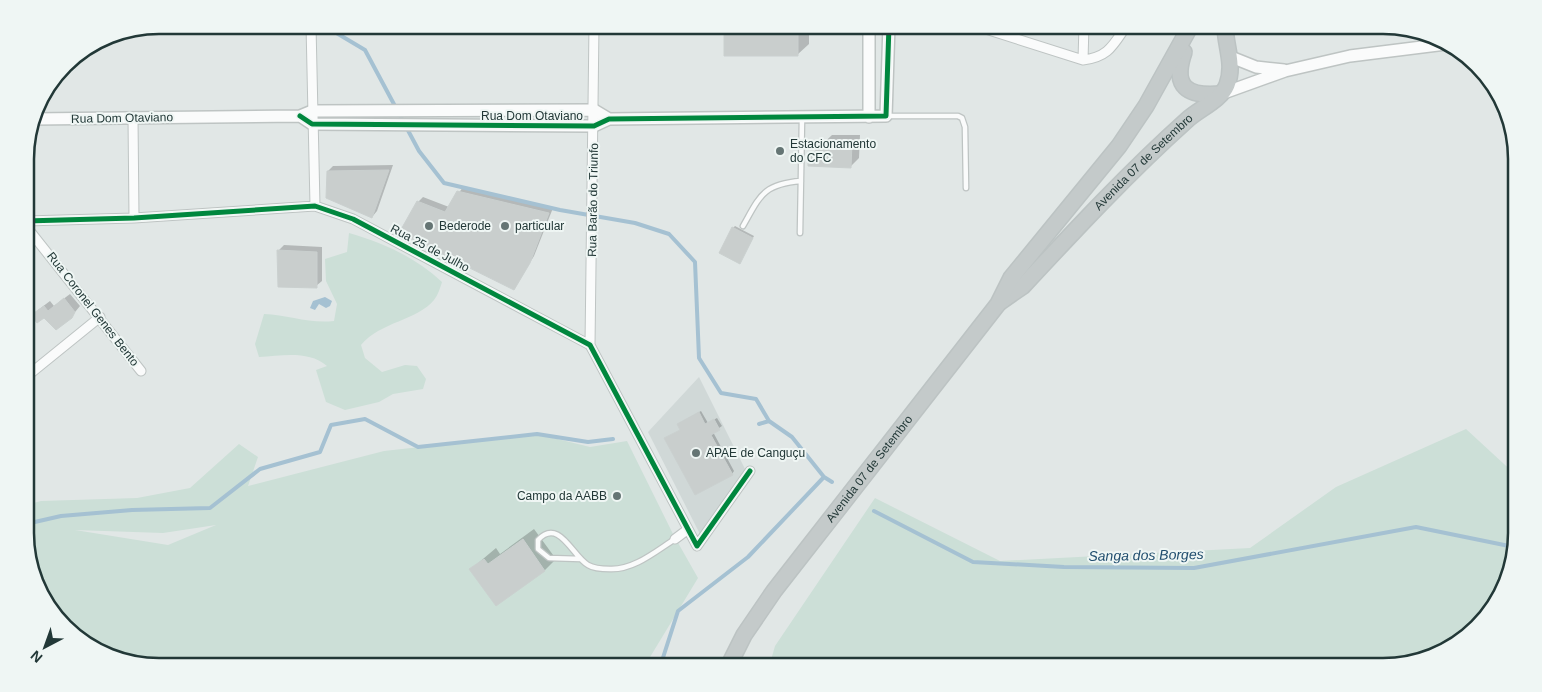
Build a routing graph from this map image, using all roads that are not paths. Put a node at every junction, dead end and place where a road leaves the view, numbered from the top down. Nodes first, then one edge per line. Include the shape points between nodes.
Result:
1 (311, 34) edge
2 (594, 34) edge
3 (869, 34) edge
4 (889, 34) edge
5 (1001, 34) edge
6 (1084, 34) edge
7 (1121, 34) edge
8 (1187, 34) edge
9 (1188, 34) edge
10 (1227, 34) edge
11 (1436, 45) edge
12 (1231, 57) junction
13 (1083, 60) junction
14 (1285, 70) junction
15 (1221, 94) junction
16 (471, 110) junction
17 (594, 110) junction
18 (312, 111) junction
19 (385, 111) junction
20 (300, 116) junction
21 (886, 116) junction
22 (802, 117) junction
23 (869, 117) junction
24 (132, 118) junction
25 (609, 119) junction
26 (40, 120) edge
27 (312, 124) junction
28 (386, 125) junction
29 (470, 125) junction
30 (594, 126) junction
31 (801, 181) junction
32 (966, 188) dead end
33 (315, 206) junction
34 (134, 218) junction
35 (34, 223) edge
36 (743, 226) dead end
37 (34, 233) edge
38 (800, 233) dead end
39 (998, 304) junction
40 (100, 317) junction
41 (590, 345) junction
42 (34, 371) edge
43 (141, 371) dead end
44 (750, 471) dead end
45 (687, 530) junction
46 (676, 539) joint
47 (581, 559) junction
48 (733, 658) edge

1 - 18 street
2 - 17 street, Rua Barão do Triunfo
3 - 23 street
4 - 21 street
5 - 13 street
6 - 13 street
7 - 13 street via 1110,50 1099,58
8 - 39 highway, Avenida 07 de Setembro via 1119,146 1012,278
9 - 15 highway via 1178,70 1179,80 1194,93 1205,96
10 - 12 highway
11 - 14 street via 1350,56
12 - 14 street via 1256,68
12 - 15 highway via 1230,74
14 - 15 street
15 - 39 highway, Avenida 07 de Setembro via 1146,157 1023,286
16 - 17 street, Rua Dom Otaviano
16 - 19 street, Rua Dom Otaviano
16 - 29 street
17 - 25 street, Rua Dom Otaviano
17 - 30 street, Rua Barão do Triunfo
18 - 19 street, Rua Dom Otaviano
18 - 20 street, Rua Dom Otaviano
18 - 27 street
19 - 28 street
20 - 24 street, Rua Dom Otaviano
20 - 27 street
21 - 23 street, Rua Dom Otaviano
21 - 32 lane via 962,118 965,126
22 - 23 street, Rua Dom Otaviano
22 - 25 street, Rua Dom Otaviano
22 - 31 lane
24 - 26 street, Rua Dom Otaviano
24 - 34 street
25 - 30 street, Rua Dom Otaviano
27 - 28 street, Rua Dom Otaviano
27 - 33 street
28 - 29 street, Rua Dom Otaviano
29 - 30 street, Rua Dom Otaviano
30 - 41 street, Rua Barão do Triunfo
31 - 36 lane via 779,183 761,195
31 - 38 lane
33 - 34 street, Rua 25 de Julho
33 - 41 street, Rua 25 de Julho via 353,219
34 - 35 street, Rua 25 de Julho
37 - 40 street, Rua Coronel Genes Bento
39 - 48 highway, Avenida 07 de Setembro via 774,591
40 - 42 street
40 - 43 street, Rua Coronel Genes Bento
41 - 45 street
44 - 45 street via 699,546 695,545
45 - 46 street
46 - 47 lane via 627,568 610,570 588,565
47 - 47 lane via 562,538 550,532 538,540 538,549 549,558

